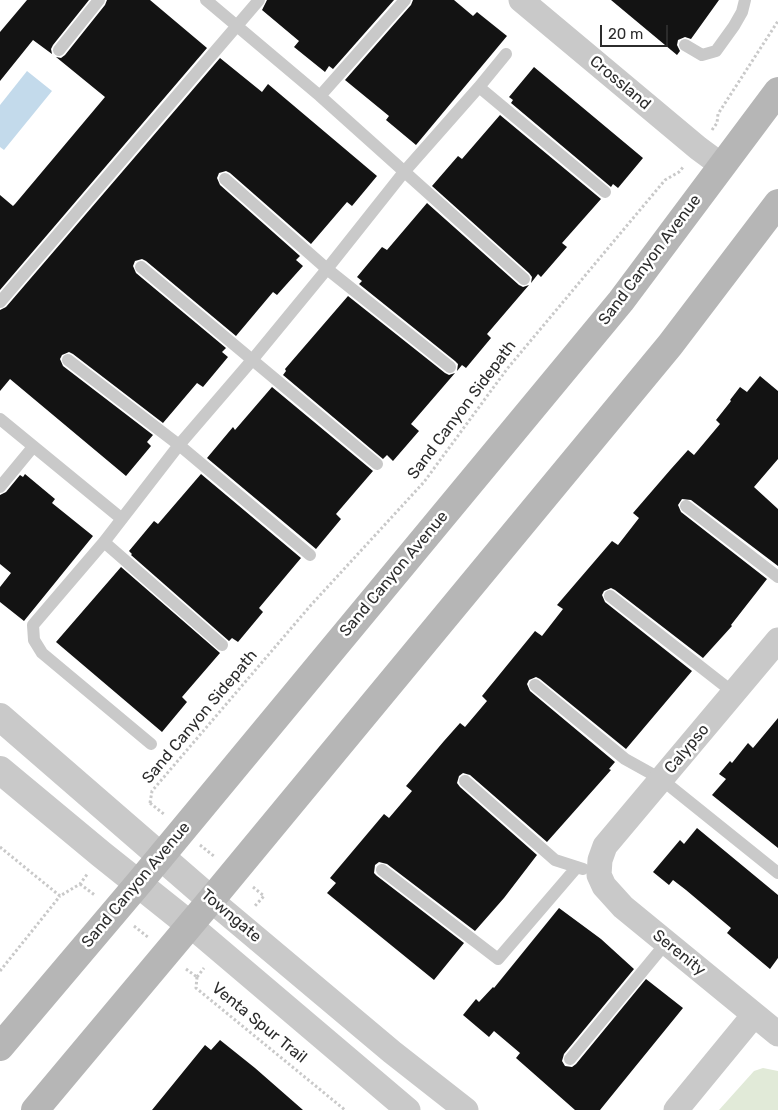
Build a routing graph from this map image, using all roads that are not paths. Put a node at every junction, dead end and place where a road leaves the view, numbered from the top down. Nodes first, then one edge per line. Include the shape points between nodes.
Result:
1 (99, 0) edge
2 (206, 0) edge
3 (259, 0) edge
4 (405, 0) edge
5 (521, 0) edge
6 (745, 0) edge
7 (237, 26) junction
8 (685, 45) dead end
9 (59, 50) dead end
10 (506, 54) dead end
11 (480, 88) junction
12 (778, 91) edge
13 (320, 96) junction
14 (721, 165) junction
15 (404, 172) junction
16 (225, 179) dead end
17 (604, 192) dead end
18 (778, 203) edge
19 (141, 267) dead end
20 (327, 269) junction
21 (524, 279) dead end
22 (0, 302) edge
23 (253, 359) junction
24 (68, 360) dead end
25 (450, 367) dead end
26 (0, 419) edge
27 (179, 445) junction
28 (33, 447) junction
29 (377, 464) dead end
30 (0, 487) edge
31 (686, 506) dead end
32 (122, 519) junction
33 (104, 542) junction
34 (310, 555) dead end
35 (778, 577) edge
36 (610, 596) dead end
37 (778, 640) edge
38 (222, 645) dead end
39 (535, 685) dead end
40 (734, 693) junction
41 (0, 717) edge
42 (151, 744) dead end
43 (0, 770) edge
44 (661, 779) junction
45 (465, 781) dead end
46 (161, 856) junction
47 (592, 867) junction
48 (382, 870) dead end
49 (778, 873) edge
50 (138, 884) junction
51 (211, 900) junction
52 (190, 925) junction
53 (666, 943) junction
54 (754, 1015) junction
55 (778, 1034) edge
56 (0, 1047) edge
57 (570, 1060) dead end
58 (35, 1110) edge
59 (408, 1110) edge
60 (466, 1110) edge
61 (676, 1110) edge

1 - 9 lane
2 - 7 lane
3 - 7 lane
4 - 13 lane
5 - 14 street, Crossland
6 - 8 lane via 742,12 716,51 702,56
7 - 13 lane
7 - 22 lane
10 - 11 lane
11 - 15 lane
11 - 17 lane
12 - 14 main road, Sand Canyon Avenue
13 - 15 lane
14 - 46 main road, Sand Canyon Avenue via 621,301
15 - 20 lane
15 - 21 lane
16 - 20 lane
18 - 51 main road via 670,345
19 - 23 lane
20 - 23 lane
20 - 25 lane
23 - 27 lane
23 - 29 lane
24 - 27 lane
26 - 28 lane
27 - 32 lane
27 - 34 lane
28 - 30 lane
28 - 32 lane
31 - 35 lane
32 - 33 lane
33 - 38 lane
33 - 42 lane via 33,625 34,640 42,653
36 - 40 lane
37 - 40 street, Calypso
39 - 44 lane via 625,759
40 - 44 street, Calypso
41 - 46 street, Towngate
43 - 50 street, Towngate
44 - 47 street, Calypso via 605,846
44 - 49 lane
45 - 47 lane via 555,860
46 - 50 main road, Sand Canyon Avenue
46 - 51 street, Towngate
47 - 48 lane via 498,959
47 - 53 street, Serenity via 623,907
50 - 52 street, Towngate
50 - 56 main road, Sand Canyon Avenue
51 - 52 main road
51 - 60 street, Towngate
52 - 58 main road
52 - 59 street, Towngate
53 - 54 street, Serenity
53 - 57 lane
54 - 55 street, Serenity
54 - 61 street

